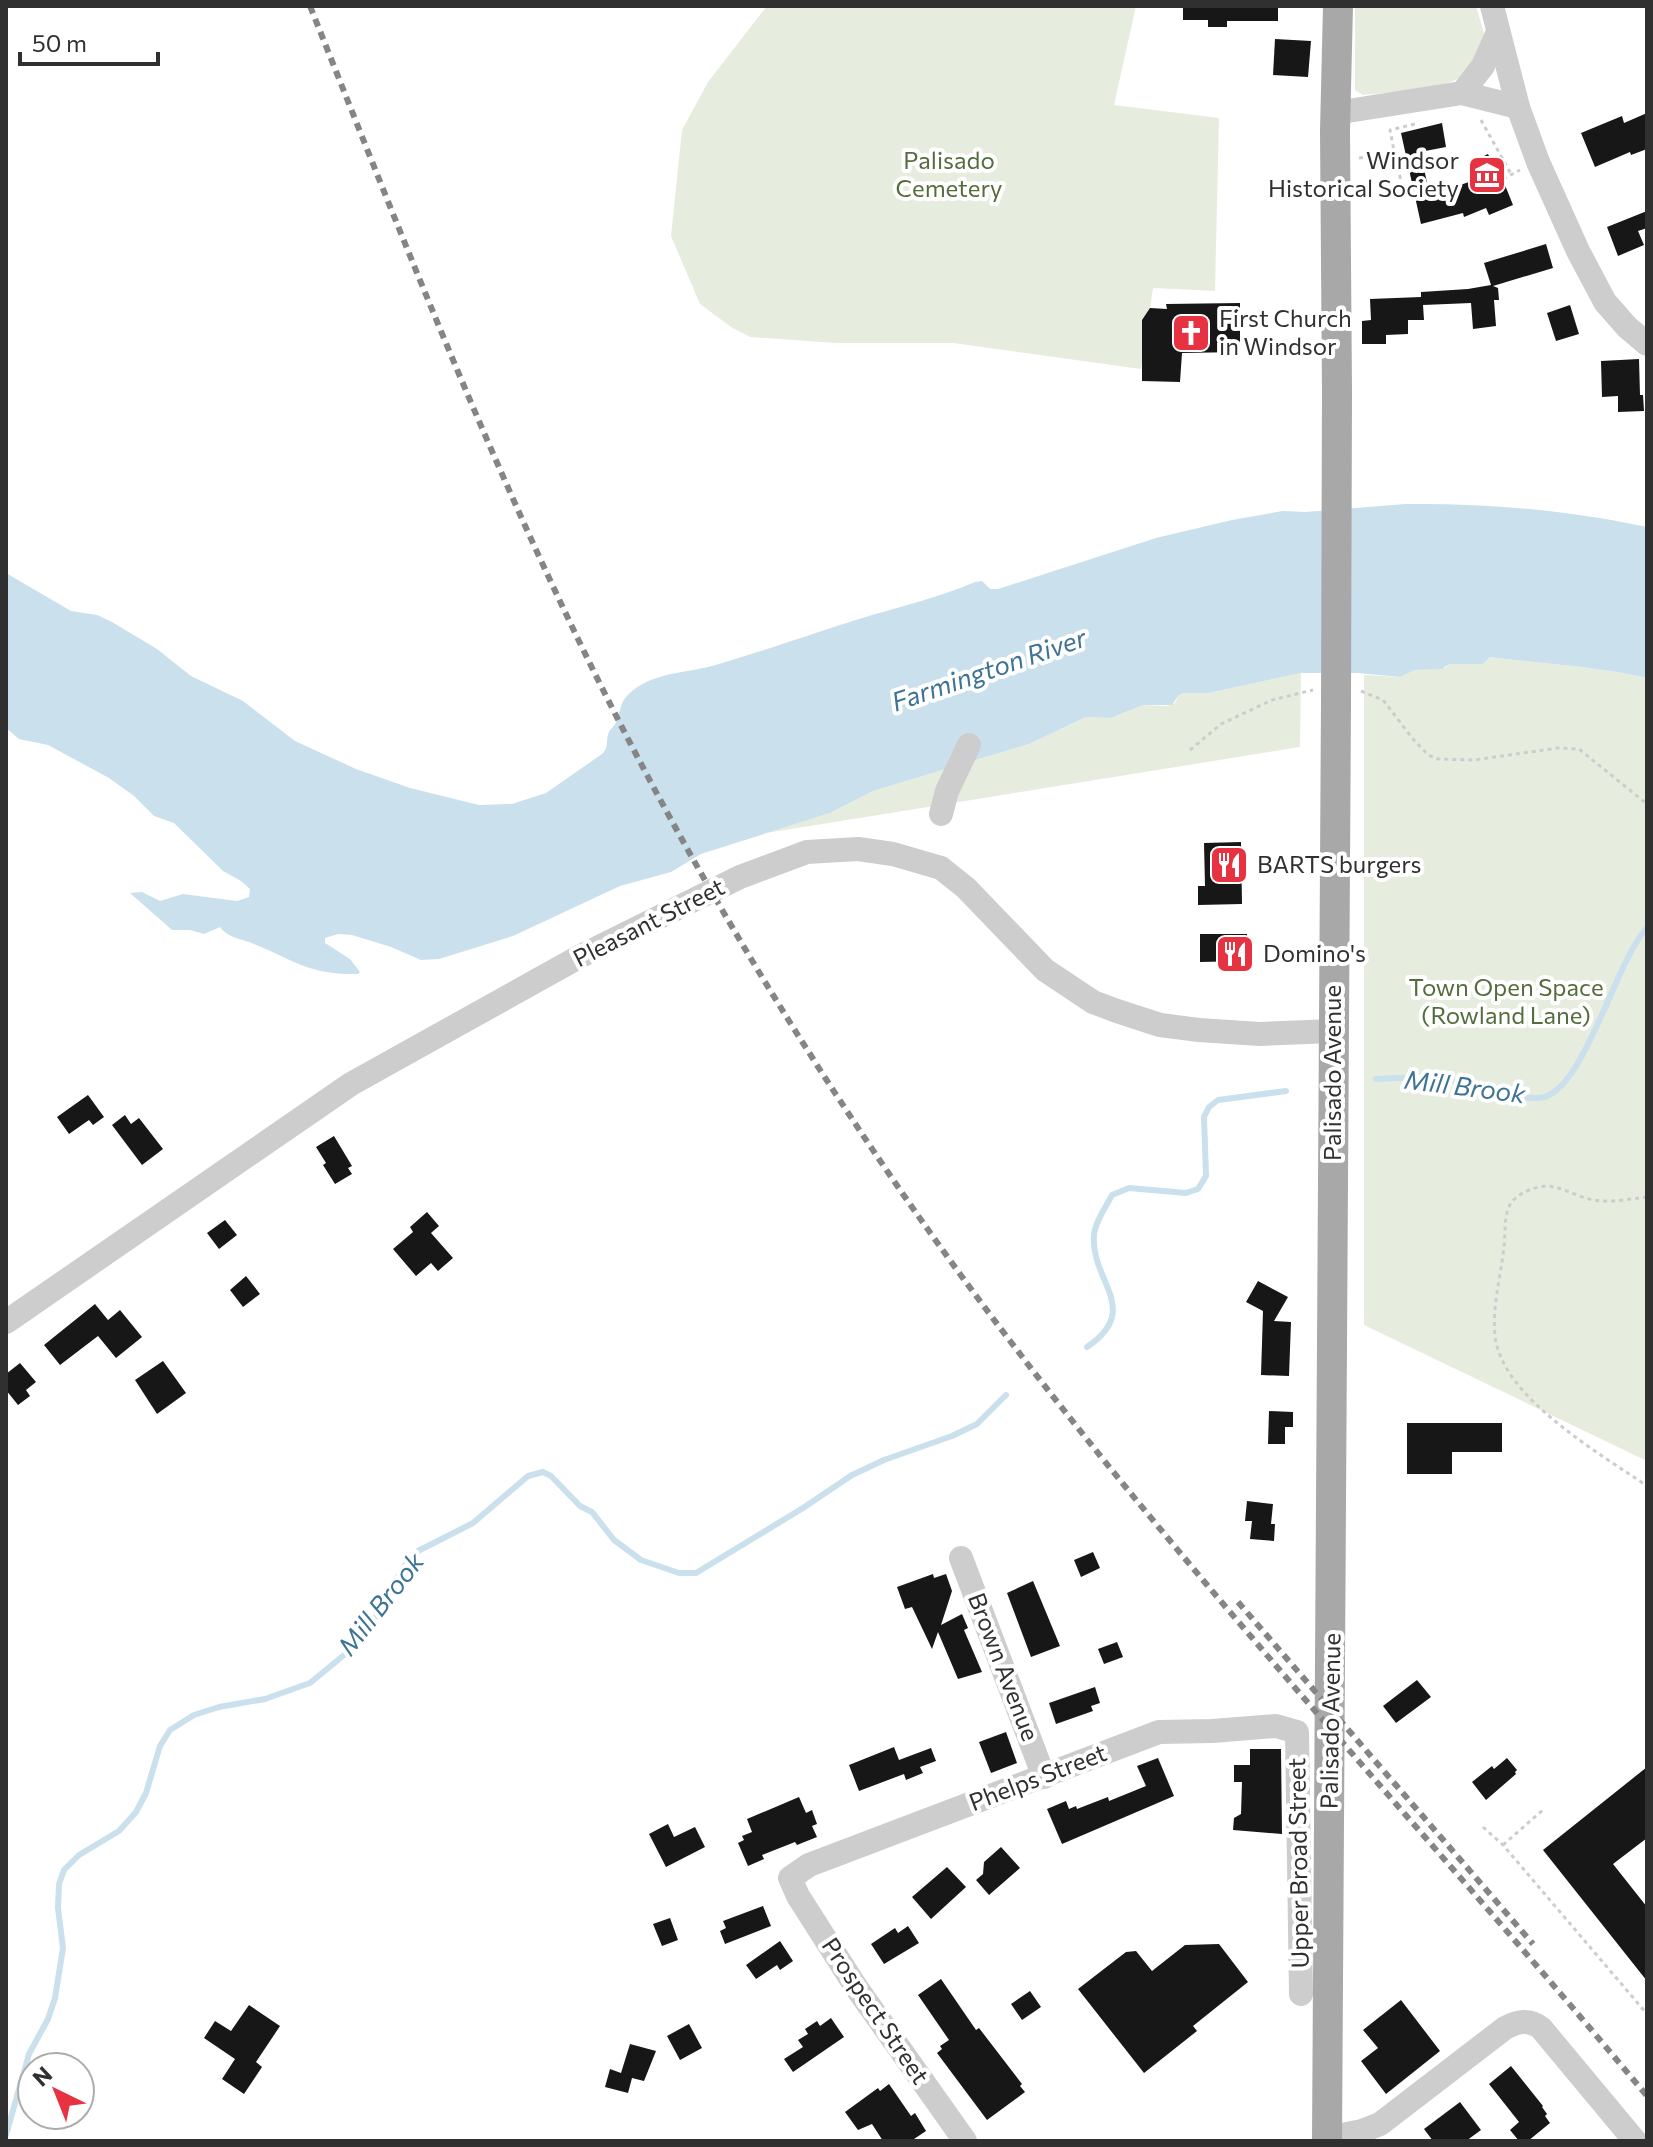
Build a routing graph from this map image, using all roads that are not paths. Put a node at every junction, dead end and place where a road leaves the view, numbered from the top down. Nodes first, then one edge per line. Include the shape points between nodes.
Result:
1 (1338, 6) edge
2 (1492, 6) edge
3 (1498, 32) junction
4 (1462, 93) junction
5 (1518, 107) junction
6 (1335, 113) junction
7 (1647, 344) edge
8 (969, 745) dead end
9 (941, 814) dead end
10 (1333, 1031) junction
11 (6, 1321) edge
12 (961, 1558) dead end
13 (1297, 1732) joint
14 (1044, 1777) junction
15 (790, 1878) joint
16 (1301, 1994) dead end
17 (1327, 2140) edge
18 (965, 2141) edge
19 (1635, 2141) edge

1 - 6 main road, Palisado Avenue
2 - 3 street
3 - 4 street via 1483,66
3 - 5 street
4 - 5 street
4 - 6 street
5 - 7 street via 1555,200 1605,302
6 - 10 main road, Palisado Avenue, bridge
8 - 9 street
10 - 11 street, Pleasant Street via 1199,1030 1117,1011 1093,1002 1045,970 941,868 858,849 807,852 740,877 579,957 351,1084
10 - 17 main road, Palisado Avenue
12 - 14 street, Brown Avenue
13 - 14 street, Phelps Street via 1276,1726 1159,1732
13 - 16 street, Upper Broad Street
14 - 15 street, Phelps Street via 809,1865
15 - 18 street, Prospect Street via 856,1987
17 - 19 street via 1380,2124 1505,2028 1530,2022 1541,2028

